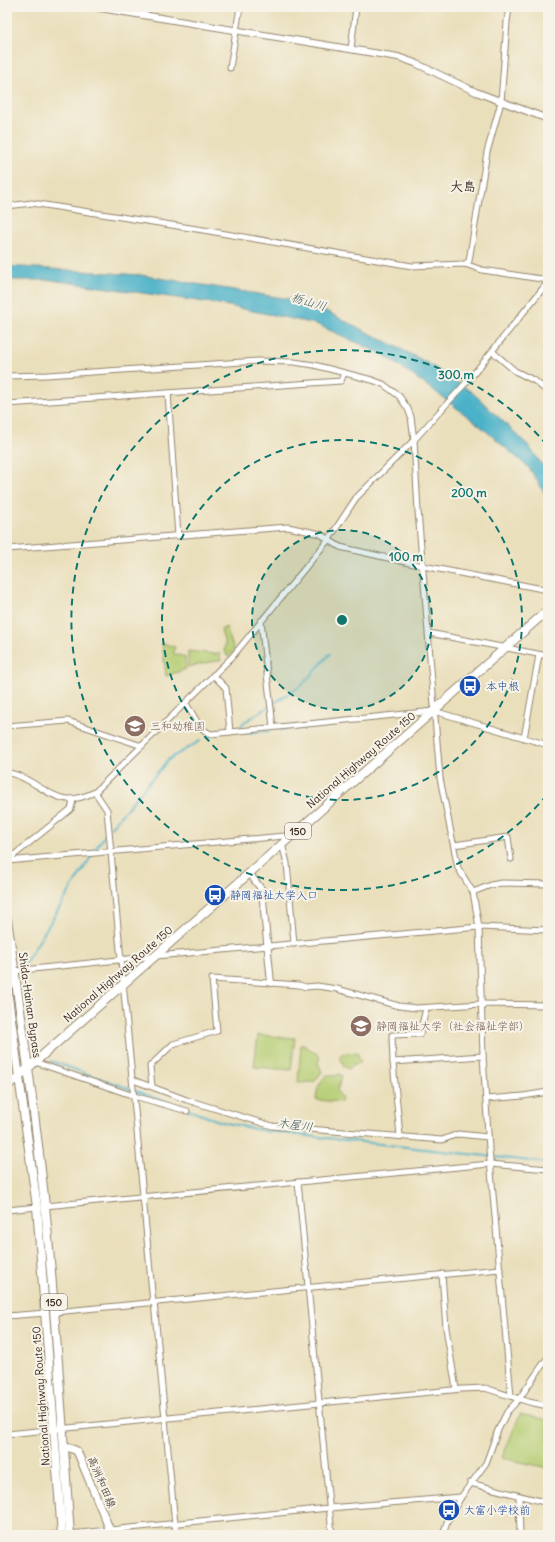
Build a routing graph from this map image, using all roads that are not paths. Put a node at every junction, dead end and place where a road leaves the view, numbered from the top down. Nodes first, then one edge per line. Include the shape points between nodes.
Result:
1 (94, 7) edge
2 (240, 7) edge
3 (356, 7) edge
4 (510, 7) edge
5 (105, 8) edge
6 (236, 30) junction
7 (351, 48) junction
8 (230, 68) dead end
9 (501, 102) junction
10 (548, 119) edge
11 (7, 206) edge
12 (465, 264) junction
13 (548, 283) edge
14 (493, 352) junction
15 (344, 373) junction
16 (7, 376) edge
17 (548, 392) edge
18 (168, 393) junction
19 (7, 404) edge
20 (414, 440) junction
21 (178, 536) junction
22 (329, 539) junction
23 (7, 549) edge
24 (422, 566) junction
25 (548, 590) edge
26 (548, 610) edge
27 (261, 620) junction
28 (429, 633) junction
29 (505, 648) junction
30 (539, 655) junction
31 (548, 656) edge
32 (213, 675) junction
33 (185, 702) junction
34 (434, 711) junction
35 (7, 726) edge
36 (274, 727) junction
37 (230, 732) junction
38 (524, 738) junction
39 (548, 745) edge
40 (142, 746) junction
41 (7, 773) edge
42 (95, 792) junction
43 (73, 800) junction
44 (285, 842) junction
45 (454, 845) junction
46 (110, 851) junction
47 (511, 859) dead end
48 (7, 861) edge
49 (249, 873) junction
50 (548, 884) edge
51 (474, 892) junction
52 (7, 920) edge
53 (479, 927) junction
54 (548, 930) edge
55 (294, 944) junction
56 (268, 947) junction
57 (156, 956) junction
58 (121, 960) junction
59 (14, 971) junction
60 (271, 983) junction
61 (123, 984) junction
62 (7, 990) edge
63 (482, 1004) junction
64 (548, 1005) edge
65 (426, 1008) junction
66 (483, 1056) junction
67 (35, 1062) junction
68 (393, 1062) junction
69 (28, 1069) junction
70 (19, 1076) junction
71 (133, 1080) junction
72 (152, 1086) junction
73 (7, 1087) edge
74 (548, 1092) edge
75 (134, 1096) junction
76 (486, 1098) junction
77 (187, 1111) dead end
78 (400, 1136) junction
79 (488, 1137) junction
80 (490, 1164) junction
81 (548, 1169) edge
82 (298, 1182) junction
83 (143, 1197) junction
84 (41, 1207) junction
85 (7, 1210) edge
86 (500, 1269) junction
87 (442, 1274) junction
88 (309, 1288) junction
89 (154, 1303) junction
90 (55, 1312) junction
91 (46, 1313) junction
92 (7, 1316) edge
93 (548, 1357) edge
94 (456, 1389) junction
95 (511, 1396) junction
96 (519, 1398) junction
97 (320, 1402) junction
98 (548, 1406) edge
99 (165, 1418) junction
100 (63, 1429) junction
101 (54, 1430) junction
102 (7, 1434) edge
103 (64, 1447) junction
104 (470, 1483) junction
105 (519, 1496) junction
106 (461, 1497) junction
107 (548, 1504) edge
108 (329, 1508) junction
109 (175, 1523) junction
110 (111, 1532) edge
111 (66, 1534) edge
112 (52, 1535) edge
113 (176, 1535) edge
114 (332, 1535) edge
115 (443, 1535) edge
116 (520, 1535) edge

1 - 5 street
2 - 6 street
3 - 7 street
4 - 9 street
5 - 6 street
6 - 7 street
6 - 8 street
7 - 9 street via 415,63
9 - 10 street
9 - 12 street via 487,152 469,261
11 - 12 street via 32,203 412,266
12 - 13 street via 482,270
13 - 14 street
14 - 17 street
14 - 20 street
15 - 16 street via 294,362 258,361
15 - 18 street via 341,381
15 - 20 street via 384,384 399,396 411,417
18 - 19 street
18 - 21 street
20 - 22 street via 356,498
20 - 24 street
21 - 22 street via 288,527 320,534
21 - 23 street
22 - 24 street via 340,547
22 - 27 street
24 - 25 street
24 - 28 street
26 - 29 highway, National Highway Route 150 / 150
27 - 32 street via 232,657
27 - 36 street
28 - 29 street
28 - 34 street
29 - 30 street
29 - 34 highway, National Highway Route 150 / 150
30 - 31 street
30 - 38 street
32 - 33 street
32 - 37 street via 226,688
33 - 37 street via 205,732
33 - 40 street
34 - 36 street
34 - 38 street
34 - 44 highway, National Highway Route 150 / 150
34 - 45 street via 440,778
35 - 40 street via 68,721
36 - 37 street
38 - 39 street
40 - 42 street
41 - 43 street via 25,779 52,795
42 - 43 street
42 - 46 street via 107,810
43 - 48 street via 71,809
44 - 46 street via 284,836
44 - 49 highway, National Highway Route 150 / 150
44 - 55 street
45 - 47 street via 508,837
45 - 51 street via 458,868
46 - 48 street
46 - 58 street
49 - 56 street via 262,890
49 - 57 highway, National Highway Route 150 / 150
50 - 51 street via 501,883
51 - 53 street
52 - 59 highway, Shida-Hainan Bypass / 150
53 - 54 street
53 - 55 street
53 - 63 street
55 - 56 street
56 - 57 street
56 - 60 street
57 - 58 street
57 - 61 highway, National Highway Route 150 / 150
58 - 59 street
58 - 61 street
59 - 69 highway, Shida-Hainan Bypass / 150
60 - 65 street via 337,989 399,1006
60 - 72 street via 212,979 217,1031 172,1044 150,1066
61 - 67 highway, National Highway Route 150 / 150
61 - 71 street
62 - 70 highway, Shida-Hainan Bypass / 150
63 - 64 street
63 - 65 street
63 - 66 street
65 - 68 street via 420,1034 392,1035
66 - 68 street
66 - 76 street
67 - 69 highway, National Highway Route 150 / 150
67 - 75 street
68 - 78 street
69 - 70 highway, National Highway Route 150 / 150
69 - 84 highway, National Highway Route 150 / 150
70 - 73 main road
70 - 84 highway, National Highway Route 150 / 150
71 - 72 street
71 - 75 street
72 - 78 street via 187,1100 272,1126
74 - 76 street
75 - 77 street
75 - 83 street
76 - 79 street
78 - 79 street via 442,1140 458,1134
79 - 80 street
80 - 81 street
80 - 82 street
80 - 86 street
82 - 83 street
82 - 88 street
83 - 84 street
83 - 89 street
84 - 85 street
84 - 90 highway, National Highway Route 150 / 150
84 - 91 highway, National Highway Route 150 / 150
86 - 87 street
86 - 95 street
87 - 88 street
87 - 94 street via 446,1328
88 - 89 street
88 - 97 street
89 - 90 street
89 - 99 street
90 - 100 highway, National Highway Route 150 / 150
91 - 92 street
91 - 101 highway, National Highway Route 150 / 150
93 - 96 street
94 - 95 street via 485,1388
94 - 97 street
95 - 96 street
96 - 98 street
96 - 104 street via 507,1412 486,1463
97 - 99 street
97 - 108 street
99 - 100 street
99 - 109 street
100 - 101 street
100 - 103 highway, National Highway Route 150 / 150
101 - 102 street
101 - 111 highway, National Highway Route 150 / 150
103 - 110 main road, 高洲和田線 via 77,1451
103 - 111 highway, National Highway Route 150 / 150
104 - 105 street
104 - 106 street
105 - 107 street
105 - 116 street
106 - 108 street
106 - 115 street
108 - 109 street
108 - 114 street
109 - 110 street
109 - 113 street
110 - 111 street
111 - 112 street

